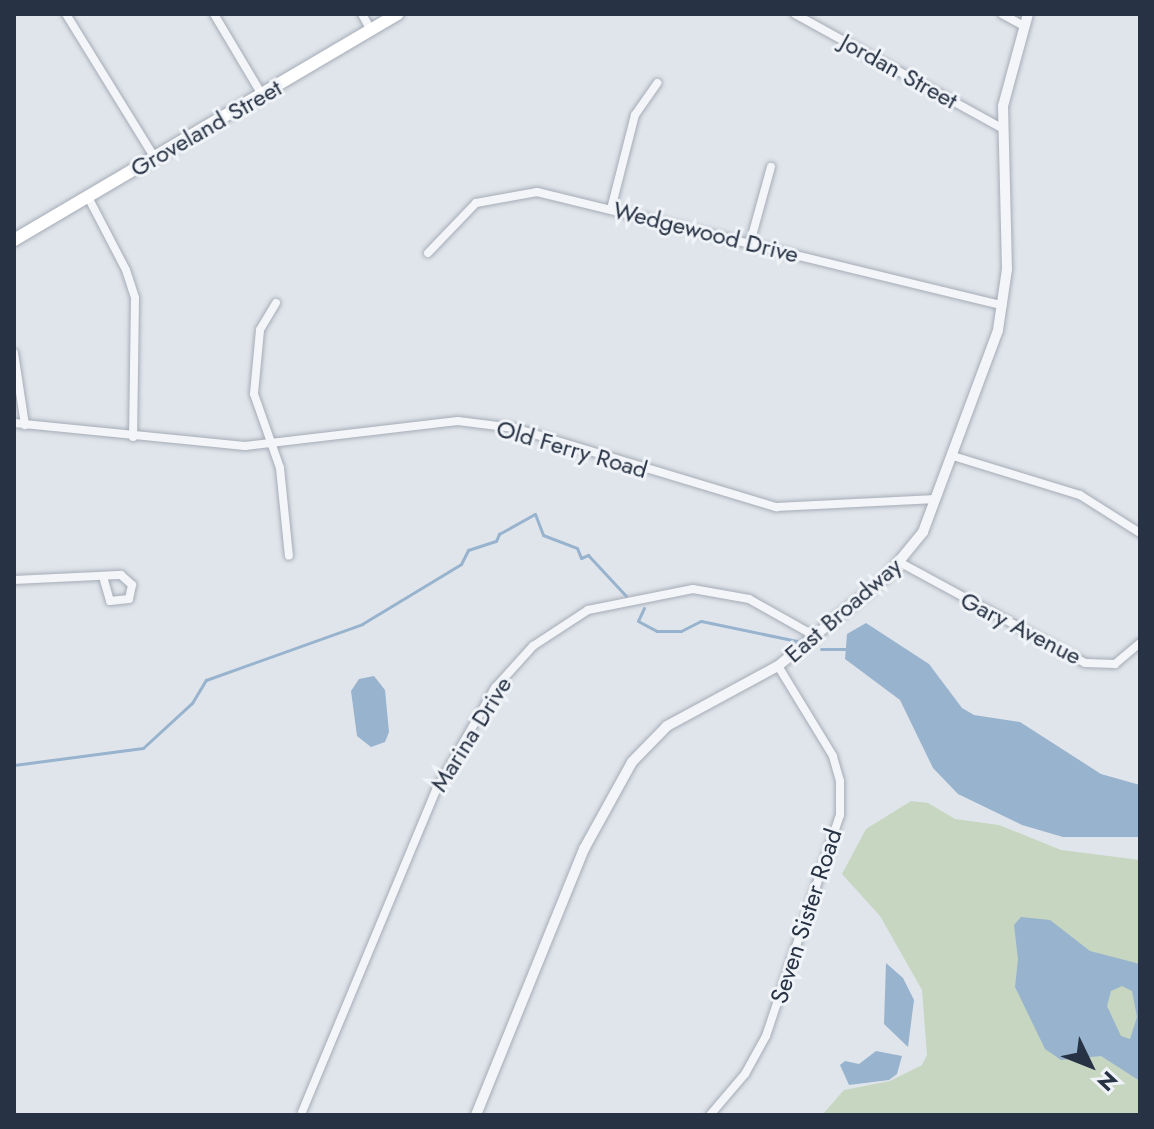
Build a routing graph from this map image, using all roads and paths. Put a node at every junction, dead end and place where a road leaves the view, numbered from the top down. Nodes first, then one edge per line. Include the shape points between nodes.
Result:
1 (66, 14) edge
2 (214, 14) edge
3 (362, 14) edge
4 (397, 14) edge
5 (795, 14) edge
6 (1002, 14) edge
7 (1028, 14) edge
8 (1024, 26) junction
9 (371, 30) junction
10 (657, 83) dead end
11 (262, 95) junction
12 (1003, 129) junction
13 (155, 158) junction
14 (771, 167) dead end
15 (88, 197) junction
16 (611, 209) junction
17 (14, 240) edge
18 (750, 243) junction
19 (428, 253) dead end
20 (276, 303) dead end
21 (1002, 305) junction
22 (14, 353) edge
23 (14, 423) edge
24 (25, 425) junction
25 (133, 437) junction
26 (272, 445) junction
27 (953, 456) junction
28 (936, 499) junction
29 (1140, 533) edge
30 (289, 556) dead end
31 (901, 563) junction
32 (103, 576) dead end
33 (14, 580) edge
34 (815, 636) junction
35 (1140, 643) edge
36 (778, 666) junction
37 (302, 1112) dead end
38 (476, 1115) edge
39 (710, 1115) edge

1 - 13 street
2 - 11 street
3 - 9 street
4 - 9 main road, Groveland Street
5 - 12 street, Jordan Street
6 - 8 street
7 - 8 street, East Broadway
8 - 12 street, East Broadway via 1004,92
9 - 11 main road, Groveland Street
10 - 16 street via 635,115
11 - 13 main road, Groveland Street
12 - 21 street, East Broadway via 1007,269
13 - 15 main road, Groveland Street
14 - 18 street
15 - 17 main road, Groveland Street
15 - 25 street via 122,260 135,298
16 - 18 street, Wedgewood Drive
16 - 19 street, Wedgewood Drive via 537,192 504,195 467,209
18 - 21 street, Wedgewood Drive
20 - 26 street via 260,330 254,394
21 - 27 street, East Broadway via 987,370
22 - 24 street
23 - 24 street, Old Ferry Road
24 - 25 street, Old Ferry Road
25 - 26 street, Old Ferry Road
26 - 28 street, Old Ferry Road via 458,421 514,428 776,507
26 - 30 street via 280,468
27 - 28 street, East Broadway
27 - 29 street via 1080,495
28 - 31 street, East Broadway via 923,532
31 - 34 street, East Broadway
31 - 35 street, Gary Avenue via 1085,663 1115,664
32 - 33 street
34 - 36 street, East Broadway
34 - 37 street, Marina Drive via 749,599 693,589 588,610 533,646 495,688 436,790
36 - 38 street, East Broadway via 667,726 632,762 584,849
36 - 39 street, Seven Sister Road via 833,756 840,781 840,815 766,1036 745,1074

